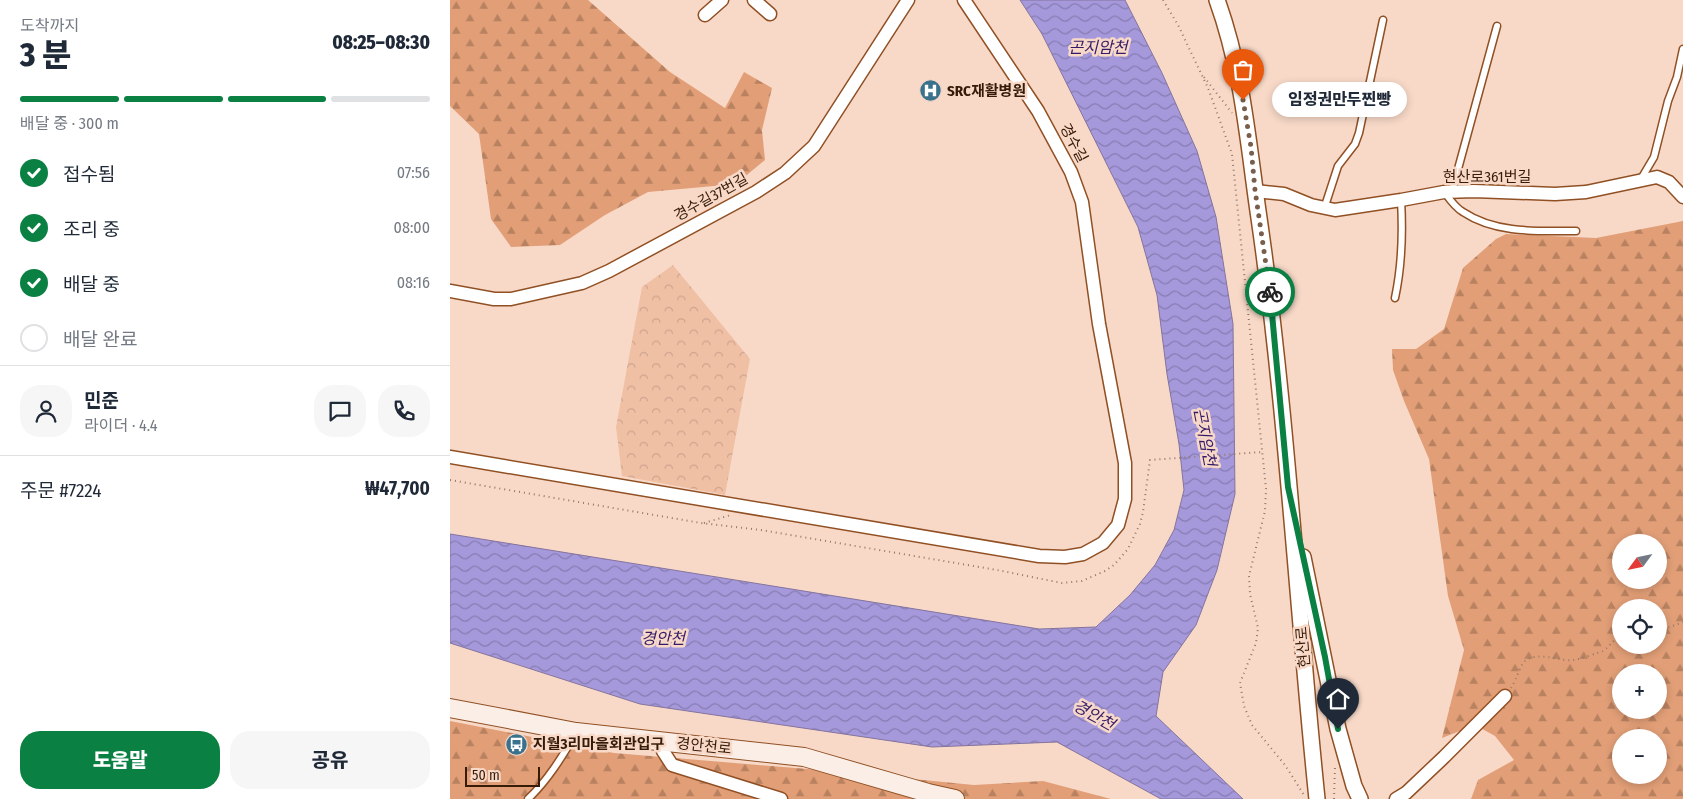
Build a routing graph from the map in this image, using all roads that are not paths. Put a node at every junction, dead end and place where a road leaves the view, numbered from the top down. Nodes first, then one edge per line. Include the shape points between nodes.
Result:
1 (722, 0) edge
2 (754, 0) edge
3 (908, 0) edge
4 (964, 0) edge
5 (1217, 0) edge
6 (770, 14) dead end
7 (705, 15) dead end
8 (1383, 20) dead end
9 (1497, 26) dead end
10 (1683, 49) edge
11 (1640, 180) junction
12 (1255, 190) junction
13 (1681, 191) edge
14 (1448, 192) junction
15 (1402, 200) junction
16 (1324, 208) junction
17 (1576, 231) dead end
18 (453, 290) edge
19 (1394, 298) dead end
20 (450, 457) edge
21 (1288, 487) junction
22 (1505, 696) road end
23 (450, 708) edge
24 (576, 732) junction
25 (662, 742) junction
26 (528, 799) edge
27 (781, 799) edge
28 (955, 799) edge
29 (1317, 799) edge
30 (1360, 799) edge
31 (1396, 799) edge

1 - 7 street
2 - 6 street
3 - 18 street, 경수길37번길 via 814,146 756,192 582,283 511,299 485,298
4 - 20 street, 경수길 via 1038,110 1071,172 1082,202 1099,324 1125,463 1125,499 1118,525 1103,543 1083,554 1066,558 1039,556
5 - 12 street, 현산로 via 1240,82
8 - 16 lane via 1364,119 1355,144 1338,166
9 - 14 lane
10 - 11 lane via 1654,157
11 - 13 street, 현산로361번길 via 1657,176
11 - 14 street, 현산로361번길 via 1578,193
12 - 16 street, 현산로361번길 via 1284,194
12 - 21 street, 현산로 via 1272,304
14 - 15 street, 현산로361번길
14 - 17 lane via 1462,212 1491,225 1534,231
15 - 16 street, 현산로361번길 via 1342,209
15 - 19 lane via 1402,261
21 - 29 street, 현산로
21 - 30 street via 1338,729
22 - 31 street via 1406,793
23 - 24 main road, 경안천로
24 - 25 main road, 경안천로
24 - 26 lane via 556,766
25 - 27 street via 663,751 672,765
25 - 28 main road, 경안천로 via 804,757

